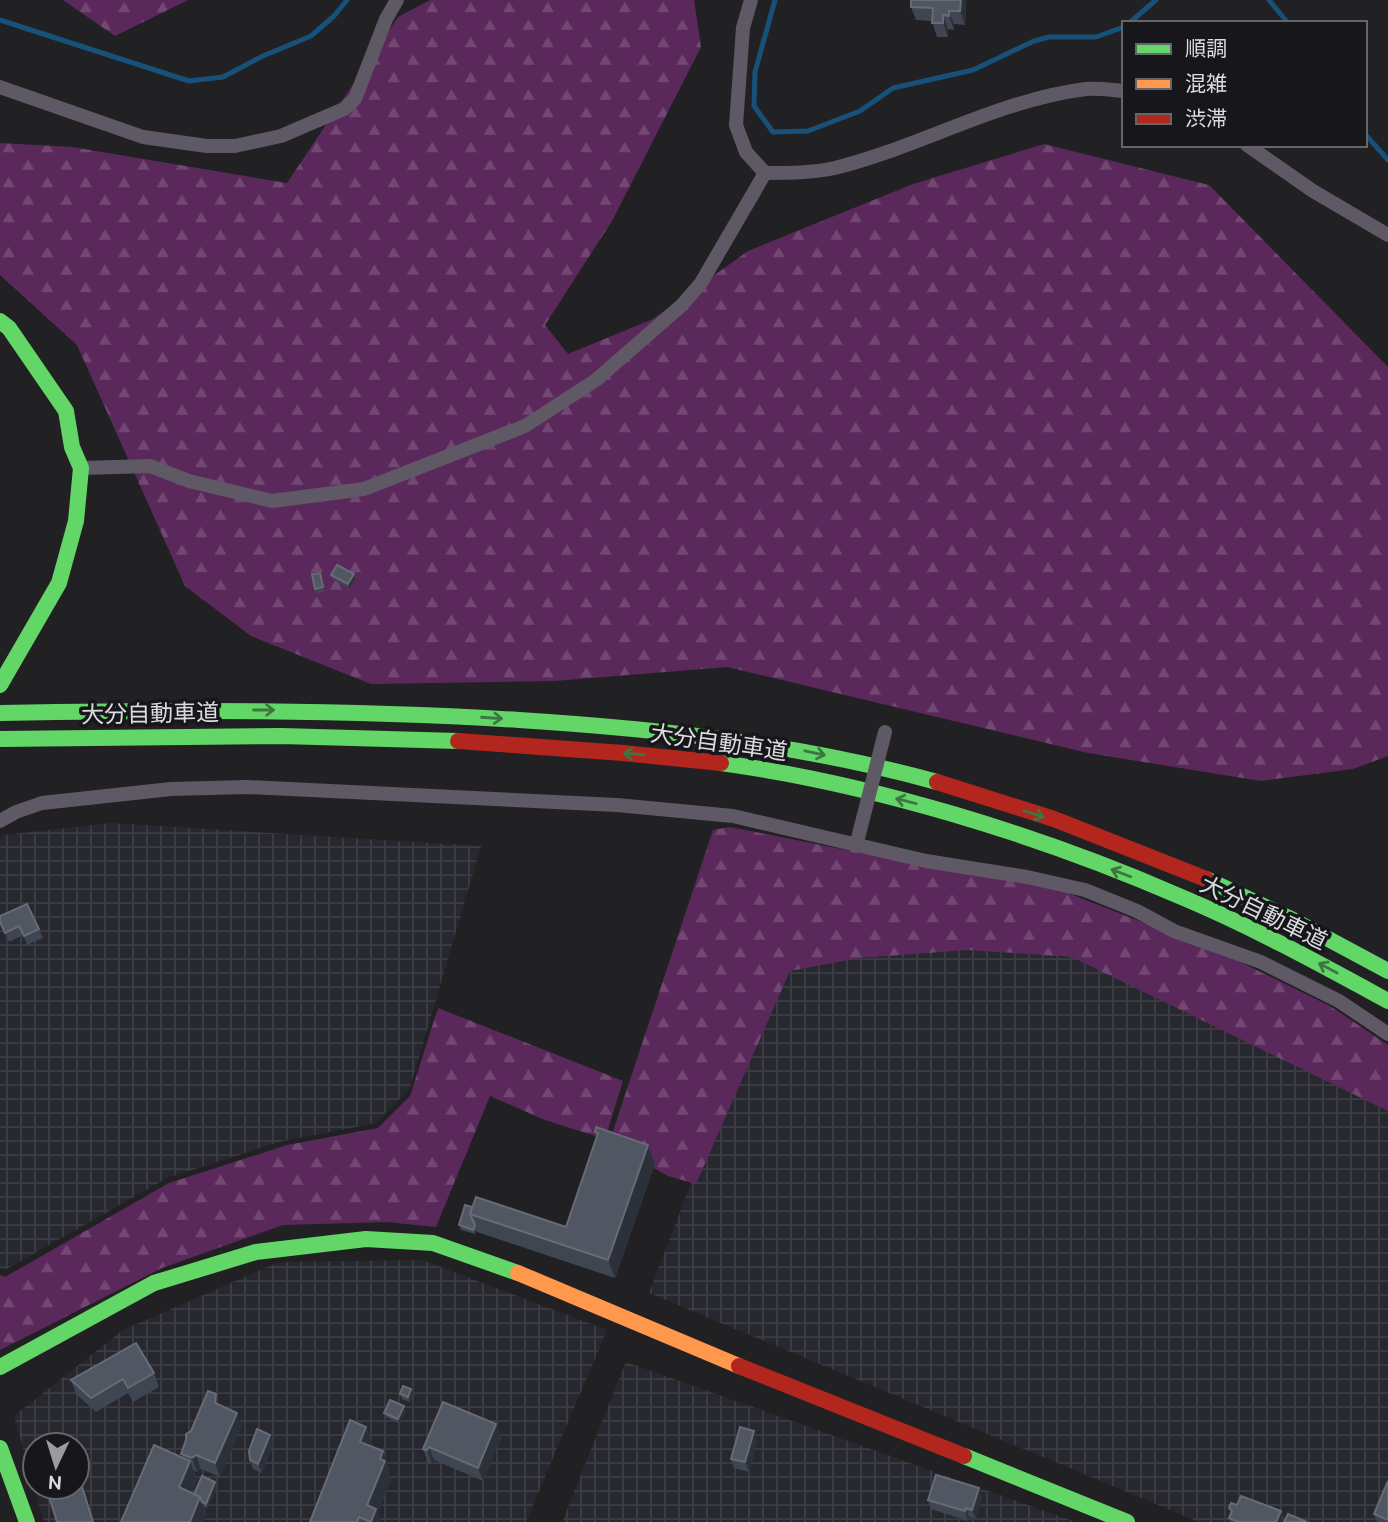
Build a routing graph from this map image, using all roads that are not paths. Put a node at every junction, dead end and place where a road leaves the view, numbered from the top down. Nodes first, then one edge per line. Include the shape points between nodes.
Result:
1 (397, 0) edge
2 (751, 0) edge
3 (0, 87) edge
4 (1122, 91) edge
5 (1250, 147) edge
6 (765, 173) junction
7 (1388, 235) edge
8 (0, 321) edge
9 (81, 468) junction
10 (0, 685) edge
11 (0, 713) edge
12 (885, 732) dead end
13 (0, 739) edge
14 (0, 821) edge
15 (856, 846) junction
16 (1388, 971) edge
17 (1388, 1001) edge
18 (1388, 1034) edge
19 (0, 1367) edge
20 (0, 1448) edge
21 (27, 1522) edge
22 (1127, 1522) edge

1 - 3 street via 355,99 344,109 281,136 246,144 206,146 143,137
2 - 6 street via 743,28 736,124 746,152
4 - 6 street via 1089,89 1035,98 834,168
5 - 7 street
6 - 9 street via 701,283 682,305 596,380 525,426 364,489 272,501 189,481 150,466
8 - 9 main road via 66,411
9 - 10 main road via 76,521 59,583
11 -> 16 main road, 大分自動車道 via 308,710 477,717 674,731 811,752 925,779 1056,821 1196,875
12 - 15 street, bridge
17 -> 13 main road, 大分自動車道 via 1186,899 1047,844 917,804 802,776 671,757 474,741 171,735
14 - 15 street via 42,803 171,789 247,787 688,811 733,816
15 - 18 street via 1085,890 1174,931 1261,962 1339,1001
19 - 22 main road via 153,1283 204,1266 309,1244 366,1239 433,1243 498,1264
20 - 21 main road

